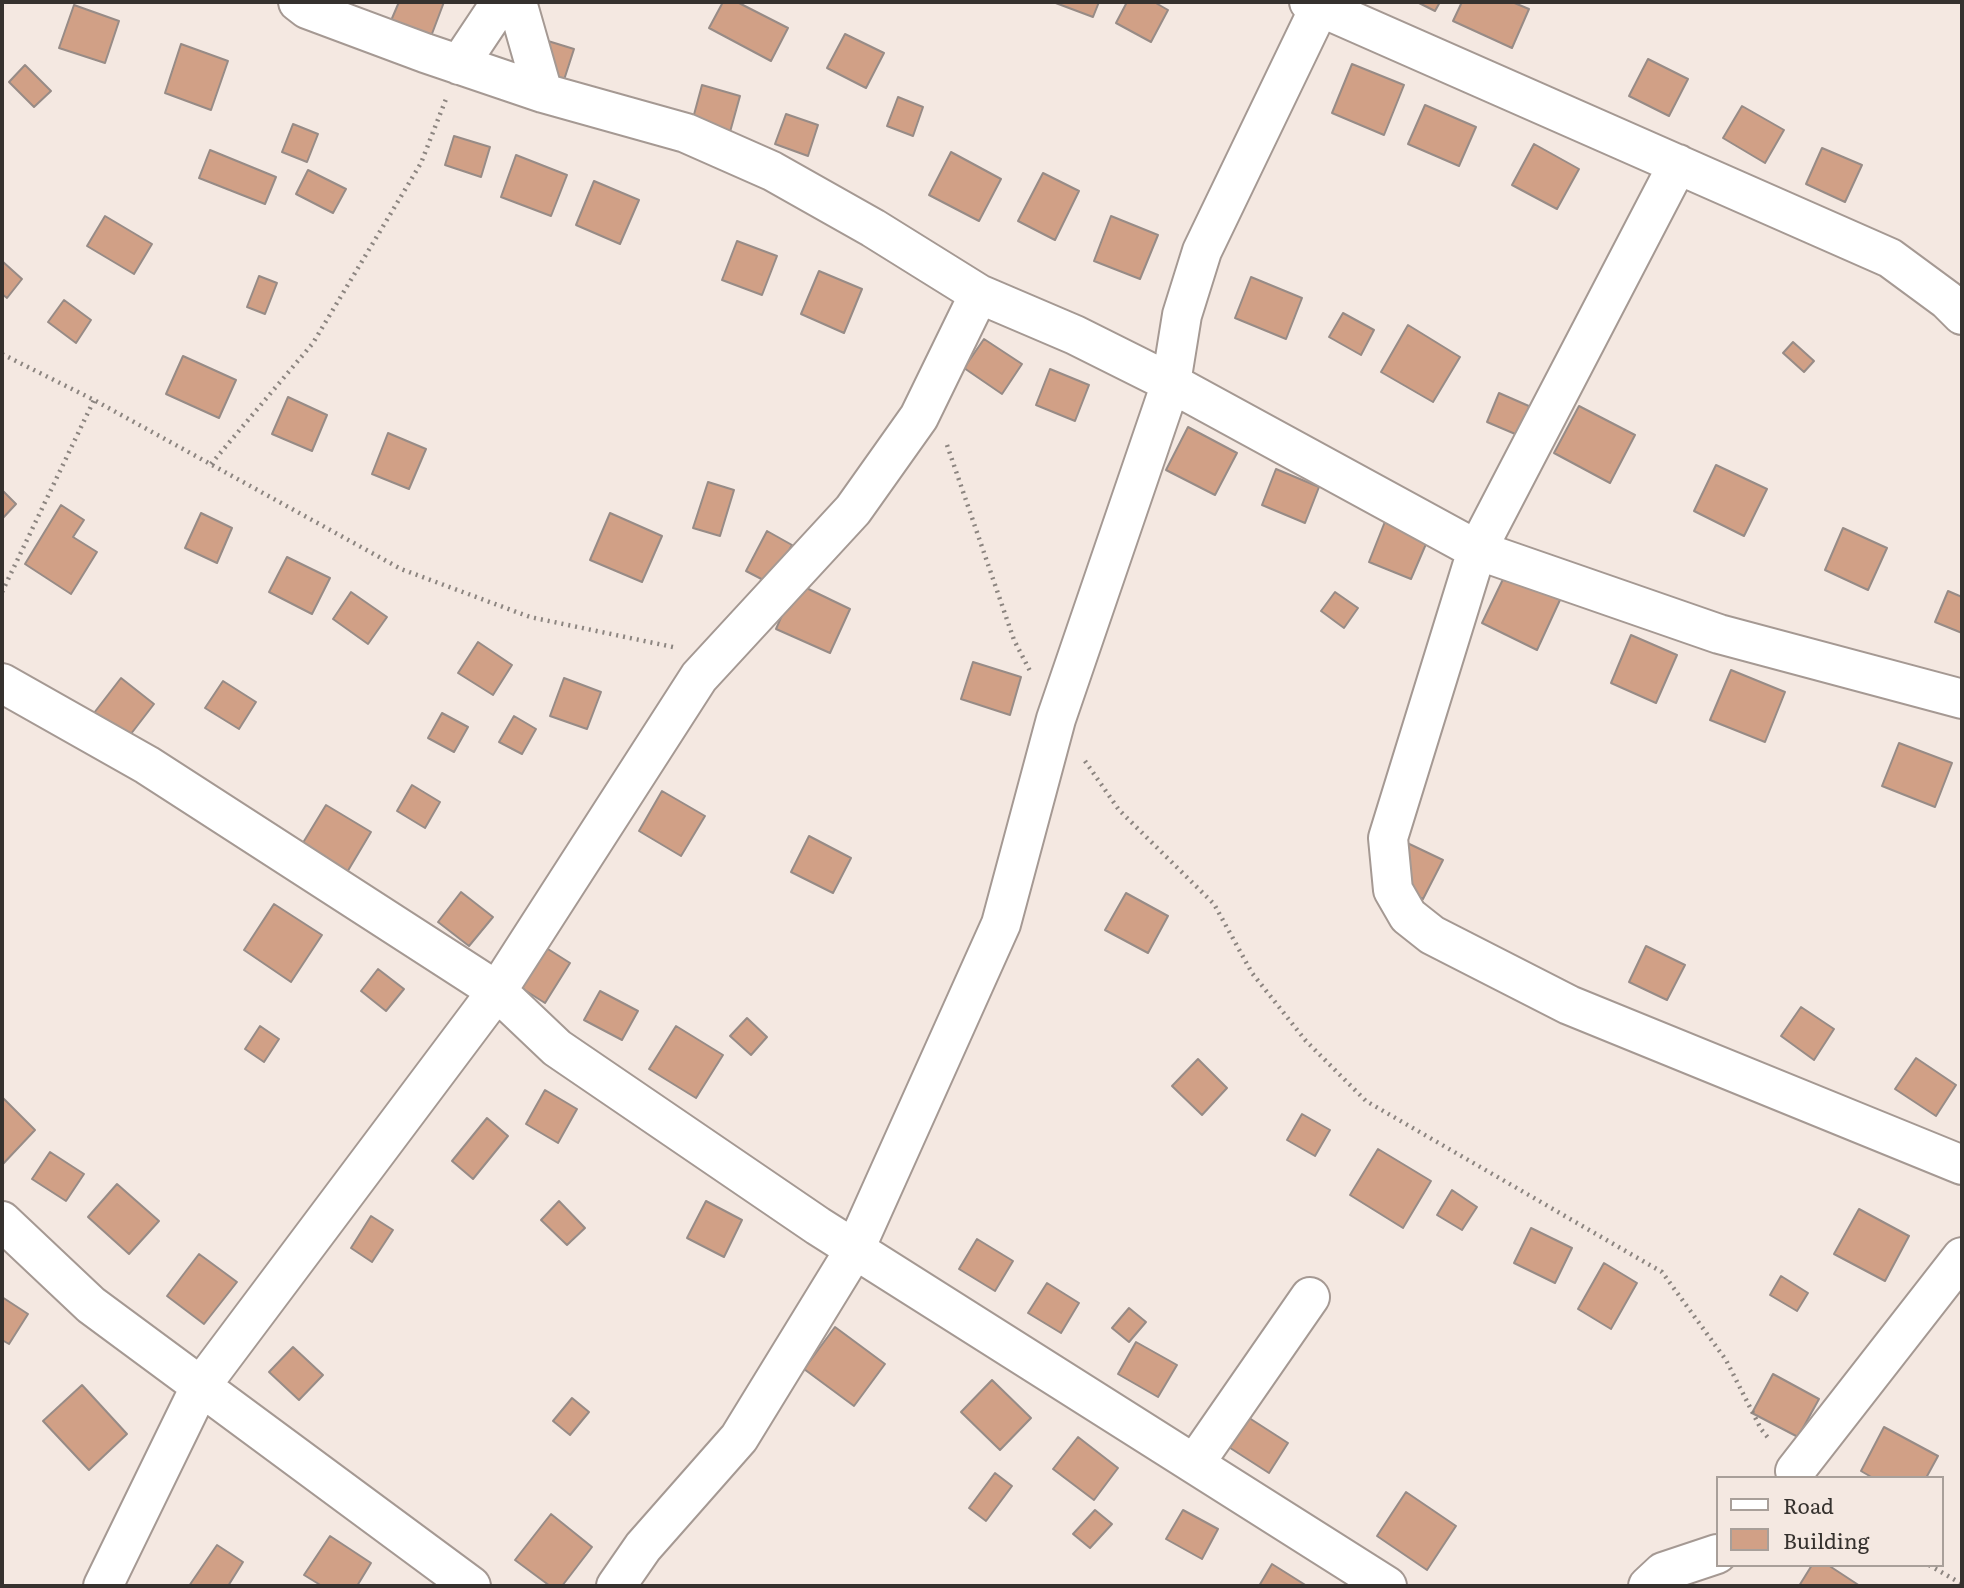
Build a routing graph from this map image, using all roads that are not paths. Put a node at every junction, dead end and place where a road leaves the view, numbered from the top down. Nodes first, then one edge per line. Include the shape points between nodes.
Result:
1 (298, 2) edge
2 (501, 2) edge
3 (517, 2) edge
4 (1317, 3) edge
5 (459, 65) junction
6 (542, 93) junction
7 (1678, 164) junction
8 (979, 294) junction
9 (1962, 316) edge
10 (1171, 383) junction
11 (1477, 550) junction
12 (2, 683) edge
13 (1962, 699) edge
14 (497, 991) junction
15 (1962, 1166) edge
16 (2, 1221) edge
17 (855, 1249) junction
18 (1962, 1257) edge
19 (1310, 1297) dead end
20 (200, 1387) junction
21 (1195, 1463) junction
22 (1795, 1471) road end
23 (1716, 1554) edge
24 (103, 1586) edge
25 (471, 1586) edge
26 (616, 1586) edge
27 (1387, 1586) edge
28 (1648, 1586) edge

1 - 5 street
2 - 5 street
3 - 6 street
4 - 7 street
4 - 10 street via 1202,251 1182,315
5 - 6 street
6 - 8 street via 686,133 772,171
7 - 9 street via 1890,258
7 - 11 street
8 - 10 street
8 - 14 street via 919,416 853,510 699,677
10 - 11 street
10 - 17 street via 1056,719 1001,924
11 - 13 street via 1719,634
11 - 15 street via 1388,838 1393,890 1408,916 1432,935 1569,1005
12 - 14 street via 147,765
14 - 17 street via 557,1048
14 - 20 street
16 - 20 street via 91,1305
17 - 21 street
17 - 26 street via 739,1438 643,1547
18 - 22 street
19 - 21 street
20 - 24 street
20 - 25 street
21 - 27 street
23 - 28 street via 1663,1572

